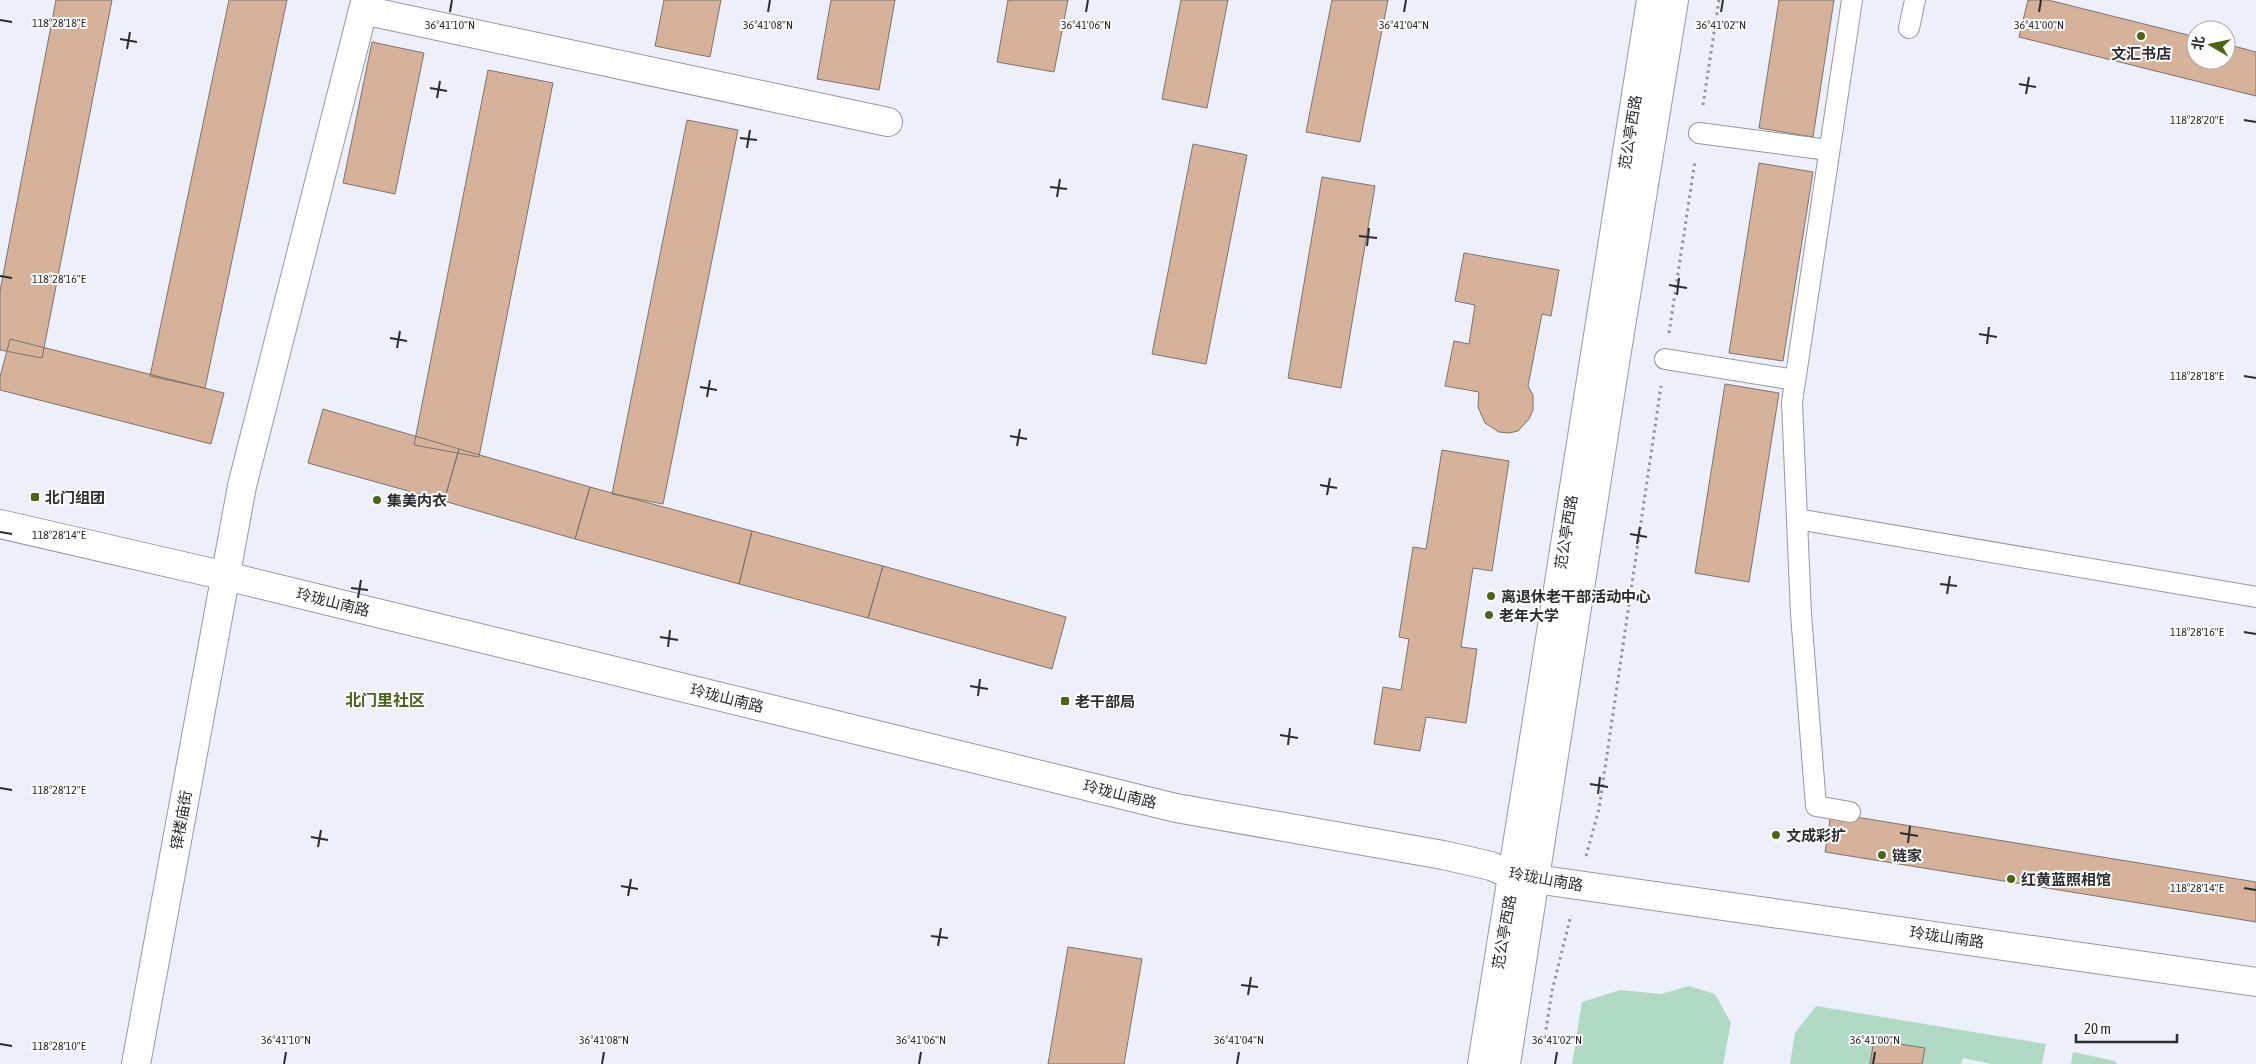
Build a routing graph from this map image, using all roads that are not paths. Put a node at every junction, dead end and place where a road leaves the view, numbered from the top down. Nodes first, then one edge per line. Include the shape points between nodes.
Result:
1 (1651, 0) edge
2 (1674, 0) edge
3 (1852, 0) edge
4 (1915, 0) edge
5 (364, 5) edge
6 (1909, 28) dead end
7 (888, 122) dead end
8 (1699, 133) road end
9 (1828, 150) junction
10 (1665, 359) road end
11 (1795, 380) junction
12 (1797, 519) junction
13 (0, 524) edge
14 (226, 576) junction
15 (2256, 597) edge
16 (1850, 812) dead end
17 (1524, 877) junction
18 (2256, 982) edge
19 (136, 1064) edge
20 (1482, 1064) edge
21 (1506, 1064) edge

1 - 17 street, 范公亭西路 via 1592,360
2 - 17 street, 范公亭西路
3 - 9 lane
4 - 6 lane
5 - 7 street
5 - 14 street, 铎楼庙街 via 242,486
8 - 9 lane
9 - 11 lane
10 - 11 lane
11 - 12 lane via 1792,402
12 - 15 lane
12 - 16 lane via 1816,806
13 - 14 street, 玲珑山南路
14 - 17 street, 玲珑山南路 via 1176,808 1443,855
14 - 19 street, 铎楼庙街
17 - 18 street, 玲珑山南路
17 - 20 street, 范公亭西路
17 - 21 street, 范公亭西路

